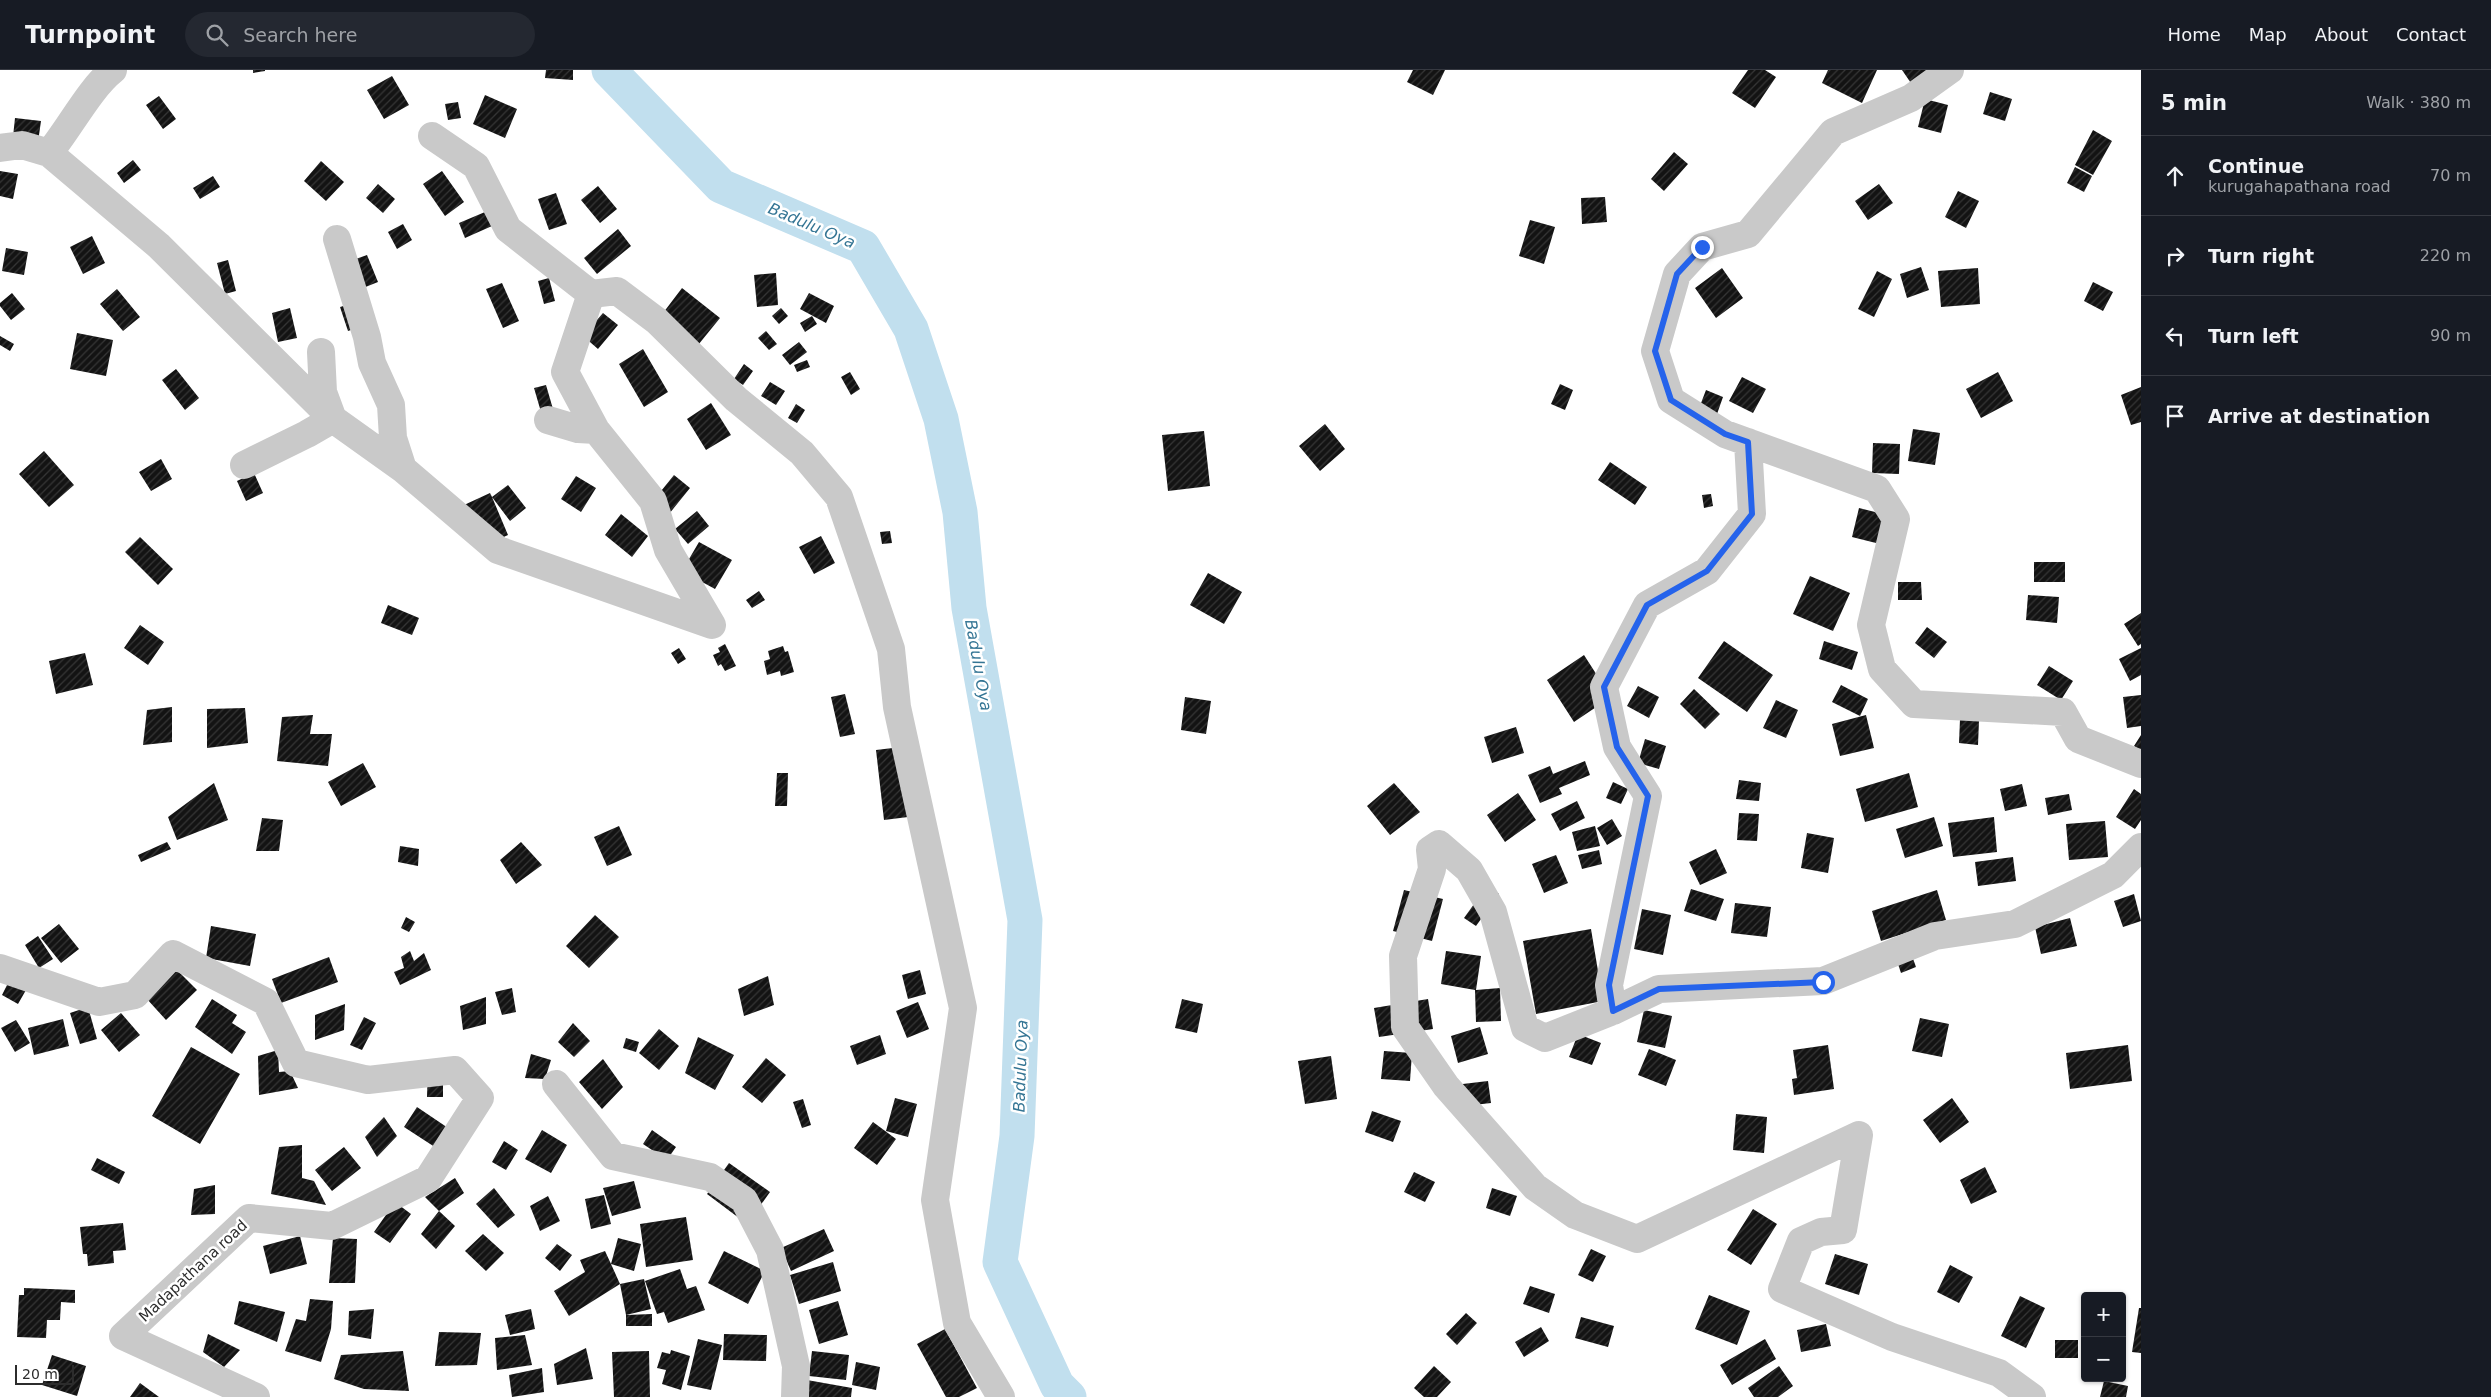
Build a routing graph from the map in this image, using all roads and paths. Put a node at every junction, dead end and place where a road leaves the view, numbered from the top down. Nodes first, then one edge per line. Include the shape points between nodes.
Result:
1 (113, 70) edge
2 (1950, 70) edge
3 (432, 136) dead end
4 (0, 148) edge
5 (49, 153) junction
6 (336, 239) dead end
7 (591, 294) junction
8 (321, 352) dead end
9 (333, 419) junction
10 (548, 420) dead end
11 (596, 430) junction
12 (1748, 442) junction
13 (244, 465) dead end
14 (403, 470) junction
15 (2141, 764) edge
16 (2141, 847) edge
17 (0, 968) edge
18 (1613, 1011) junction
19 (556, 1084) dead end
20 (256, 1397) edge
21 (795, 1397) edge
22 (1001, 1397) edge
23 (2032, 1397) edge

1 - 5 street via 103,78
2 - 12 street via 1911,98 1833,132 1748,234 1702,247 1677,274 1655,351 1671,400 1725,434
3 - 7 street via 476,166 508,229
4 - 5 street via 22,145
5 - 9 street via 159,246
6 - 14 street via 372,363 391,405 393,438
7 - 11 street via 565,372
7 - 22 street via 617,291 657,321 736,399 802,453 839,497 891,649 896,707 963,1008 935,1200 957,1323
8 - 9 street via 323,392
9 - 13 street
9 - 14 street
10 - 11 street via 578,429
11 - 14 street via 653,501 668,550 712,625 498,550
12 - 15 street via 1877,489 1896,519 1871,625 1882,668 1914,704 2062,712 2078,739
12 - 18 street via 1752,514 1707,571 1647,605 1604,687 1617,747 1648,796 1609,985
16 - 18 street via 2112,876 2015,924 1935,936 1823,982 1659,989
17 - 20 street, Madapathana road via 99,1002 135,995 173,954 266,1002 296,1062 368,1080 455,1070 480,1098 428,1179 332,1226 249,1218 123,1336
18 - 23 street via 1545,1038 1525,1028 1493,912 1469,870 1439,844 1430,850 1432,869 1404,956 1405,1026 1446,1086 1535,1186 1575,1214 1637,1239 1859,1135 1843,1230 1821,1232 1801,1241 1782,1289 1892,1337 1999,1373
19 - 21 street via 613,1156 650,1174 710,1177 744,1200 770,1250 796,1366

